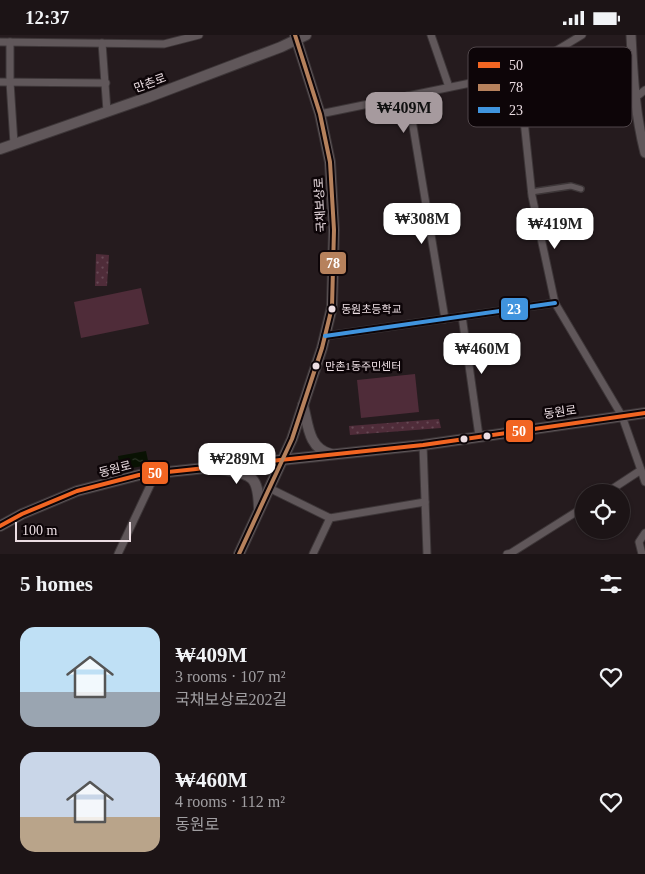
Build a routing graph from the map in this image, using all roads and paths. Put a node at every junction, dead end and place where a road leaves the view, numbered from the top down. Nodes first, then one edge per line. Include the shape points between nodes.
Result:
1 (199, 35) edge
2 (431, 35) edge
3 (582, 35) edge
4 (299, 36) edge
5 (0, 42) edge
6 (10, 42) junction
7 (102, 43) junction
8 (562, 47) edge
9 (632, 51) edge
10 (0, 82) edge
11 (10, 82) junction
12 (106, 83) junction
13 (468, 83) edge
14 (449, 87) junction
15 (645, 90) edge
16 (408, 96) junction
17 (635, 98) junction
18 (107, 111) junction
19 (320, 114) junction
20 (524, 127) edge
21 (14, 144) junction
22 (0, 149) edge
23 (645, 153) edge
24 (581, 189) dead end
25 (531, 192) junction
26 (556, 303) junction
27 (462, 316) junction
28 (445, 319) junction
29 (325, 336) junction
30 (303, 404) junction
31 (645, 413) edge
32 (622, 416) junction
33 (479, 437) junction
34 (423, 445) junction
35 (334, 455) junction
36 (283, 459) junction
37 (209, 467) junction
38 (641, 470) junction
39 (156, 473) junction
40 (645, 482) edge
41 (620, 484) edge
42 (269, 489) junction
43 (425, 502) junction
44 (260, 510) junction
45 (575, 513) edge
46 (330, 517) junction
47 (0, 526) edge
48 (645, 533) edge
49 (118, 554) edge
50 (240, 554) edge
51 (313, 554) edge
52 (427, 554) edge
53 (507, 554) edge
54 (642, 554) edge

1 - 7 street via 164,44
2 - 14 street
3 - 8 street
4 - 18 main road, 만촌로 via 281,47
4 - 19 main road, 국채보상로
5 - 6 street
6 - 7 street
6 - 11 street
7 - 12 street
9 - 17 street
10 - 11 street
11 - 12 street
11 - 21 street
12 - 18 street
13 - 14 street
14 - 16 street
15 - 17 street
16 - 19 street
16 - 28 street
17 - 23 street
18 - 21 main road, 만촌로
19 - 29 main road, 국채보상로 via 330,162 334,230 332,307
20 - 25 street
21 - 22 main road, 만촌로
24 - 25 street via 571,186
25 - 26 street
26 - 27 street
26 - 32 street
27 - 28 street
27 - 33 street
28 - 29 street
29 - 30 main road, 국채보상로
30 - 35 main road via 313,442 318,449
30 - 36 main road, 국채보상로
31 - 32 main road, 동원로
32 - 33 main road, 동원로
32 - 38 street
33 - 34 main road, 동원로
34 - 35 main road, 동원로
34 - 43 street
35 - 36 main road, 동원로
36 - 37 main road, 동원로
36 - 42 main road, 국채보상로
37 - 39 main road, 동원로
37 - 44 main road via 253,478 258,488
38 - 40 street
38 - 41 street
39 - 47 main road, 동원로 via 77,491
39 - 49 street
42 - 44 main road, 국채보상로
42 - 46 street
43 - 46 street
43 - 52 street
44 - 50 main road, 국채보상로
45 - 53 street
46 - 51 street
48 - 54 street via 639,542

